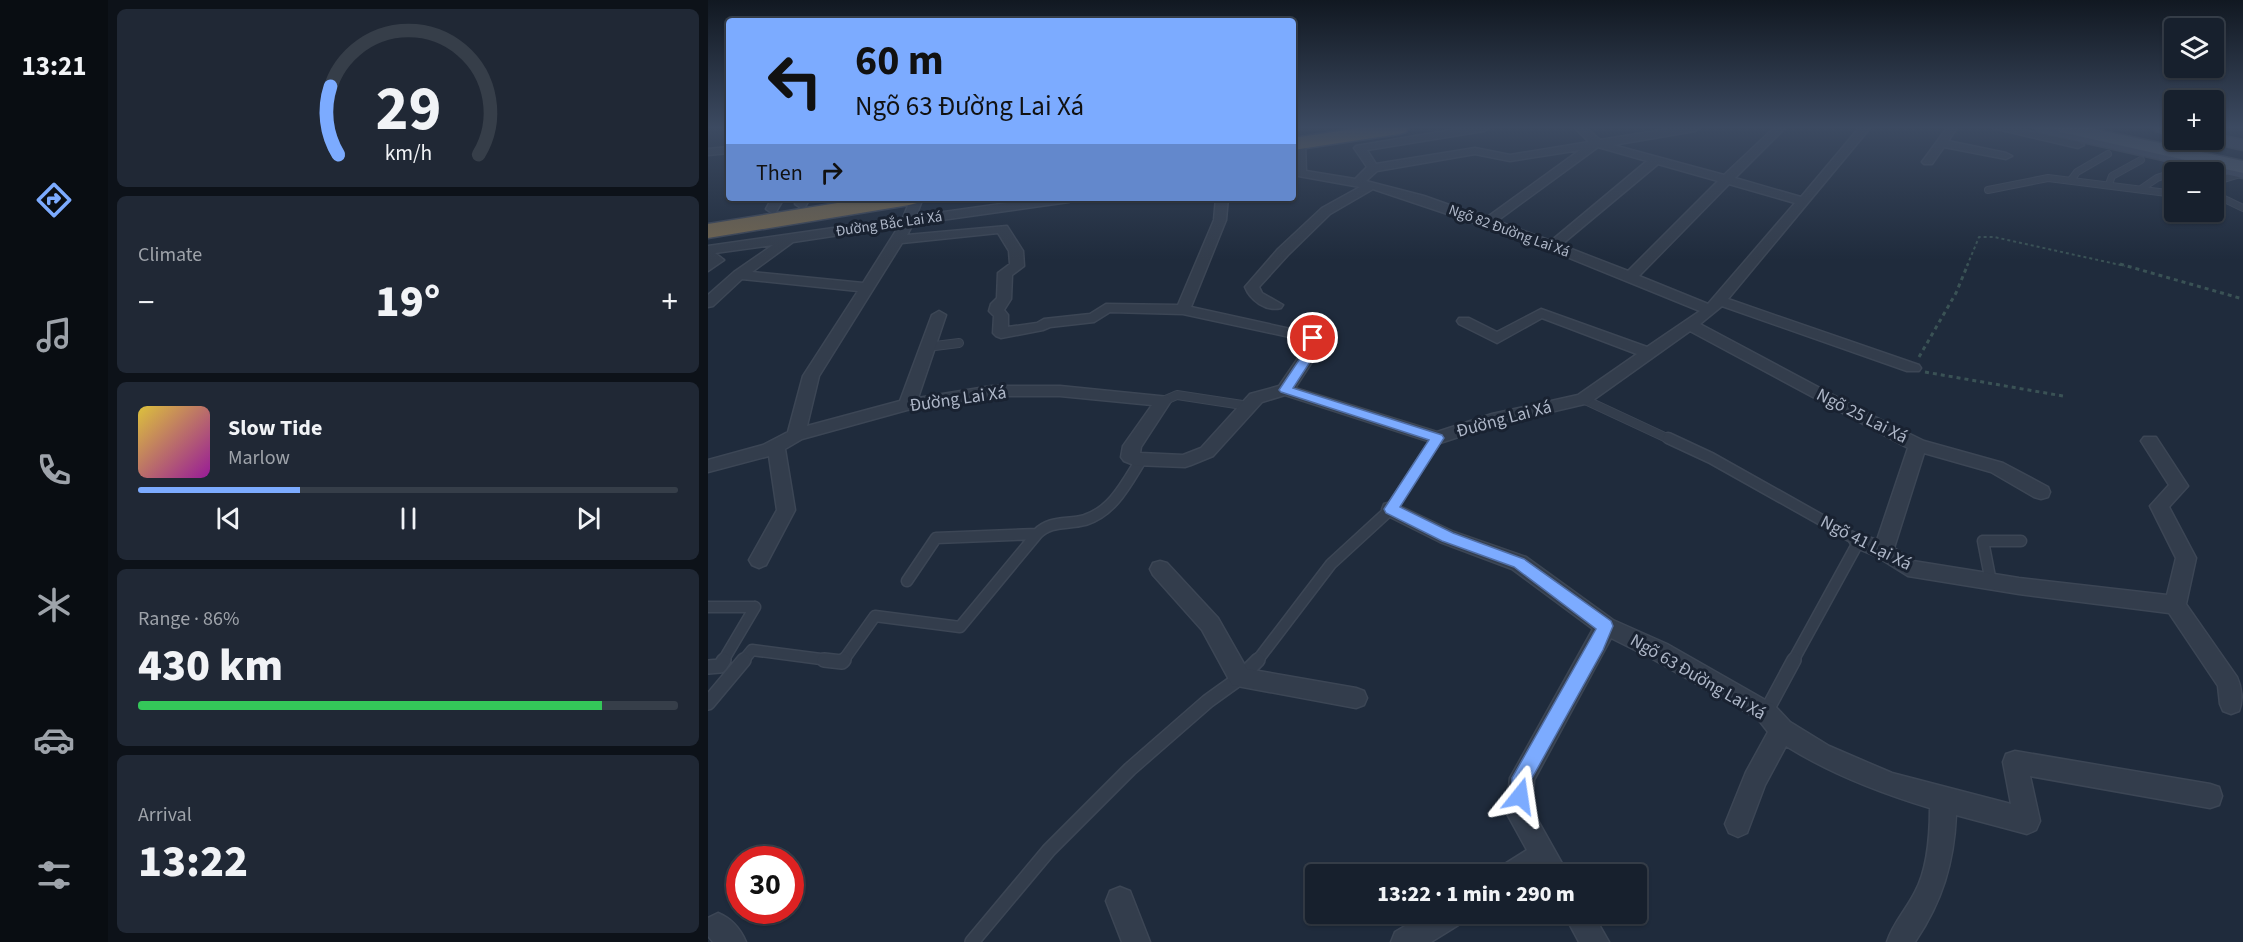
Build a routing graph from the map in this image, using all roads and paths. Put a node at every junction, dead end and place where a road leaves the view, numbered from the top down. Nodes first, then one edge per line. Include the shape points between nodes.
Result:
1 (1296, 172) edge
2 (1369, 172) edge
3 (1558, 172) edge
4 (1642, 172) edge
5 (1698, 172) edge
6 (1734, 172) edge
7 (1827, 172) edge
8 (2077, 172) edge
9 (2119, 172) edge
10 (2243, 173) edge
11 (2164, 176) edge
12 (2224, 179) edge
13 (1726, 180) junction
14 (2071, 180) junction
15 (1358, 182) junction
16 (2109, 184) junction
17 (1372, 185) junction
18 (2141, 189) junction
19 (1988, 190) dead end
20 (2164, 192) edge
21 (2224, 199) edge
22 (802, 201) edge
23 (1025, 201) edge
24 (1222, 201) edge
25 (1803, 201) junction
26 (775, 204) edge
27 (2243, 208) edge
28 (909, 209) edge
29 (708, 220) edge
30 (1488, 222) junction
31 (708, 231) edge
32 (791, 238) junction
33 (897, 240) junction
34 (1552, 246) junction
35 (708, 252) edge
36 (708, 267) edge
37 (740, 275) junction
38 (1630, 277) junction
39 (866, 288) junction
40 (2243, 299) edge
41 (708, 303) edge
42 (1276, 305) dead end
43 (1715, 305) junction
44 (1184, 310) junction
45 (939, 315) dead end
46 (1464, 321) dead end
47 (1688, 324) junction
48 (959, 343) dead end
49 (927, 347) junction
50 (1648, 353) junction
51 (1913, 368) junction
52 (1285, 390) junction
53 (2064, 396) dead end
54 (1583, 399) junction
55 (1163, 401) junction
56 (907, 405) junction
57 (1249, 406) junction
58 (796, 435) junction
59 (1437, 438) junction
60 (2150, 441) dead end
61 (1918, 445) junction
62 (776, 446) junction
63 (1141, 460) junction
64 (708, 466) edge
65 (2041, 492) dead end
66 (1391, 509) junction
67 (1037, 534) junction
68 (1859, 541) junction
69 (2021, 541) dead end
70 (1883, 552) junction
71 (759, 560) dead end
72 (1160, 569) dead end
73 (907, 581) dead end
74 (1991, 582) junction
75 (2175, 605) junction
76 (708, 607) edge
77 (1605, 626) junction
78 (708, 667) edge
79 (1240, 678) junction
80 (1356, 698) dead end
81 (708, 703) edge
82 (2231, 704) dead end
83 (1774, 721) junction
84 (2210, 796) dead end
85 (1943, 800) junction
86 (1738, 824) dead end
87 (1548, 864) edge
88 (1120, 901) dead end
89 (1434, 924) edge
90 (1584, 924) edge
91 (972, 942) edge
92 (1136, 942) edge
93 (1405, 942) edge
94 (1595, 942) edge
95 (1901, 942) edge

1 - 15 street, Ngõ 82 Đường Lai Xá
2 - 15 street
3 - 30 street
4 - 34 street
5 - 13 street
6 - 13 street
7 - 25 street, Đường Lai Xá
8 - 14 lane
9 - 16 lane
10 - 12 lane
11 - 18 lane
13 - 25 street
13 - 38 street
14 - 16 lane
14 - 19 lane via 2048,178
15 - 17 street, Ngõ 82 Đường Lai Xá
16 - 18 lane
17 - 30 street, Ngõ 82 Đường Lai Xá
17 - 42 street via 1326,211 1252,287 1256,296
18 - 20 lane
21 - 27 lane
22 - 26 highway
23 - 28 street, Đường Bắc Lai Xá
24 - 44 street via 1220,220
25 - 43 street, Đường Lai Xá
26 - 29 highway
28 - 31 highway
28 - 32 street, Đường Bắc Lai Xá
28 - 33 street
30 - 34 street, Ngõ 82 Đường Lai Xá
32 - 35 street, Đường Bắc Lai Xá
32 - 37 street
33 - 39 street
33 - 44 street via 1002,228 1016,251 1017,266 1005,273 1004,299 996,311 1001,315 1001,333 1094,318 1106,308
34 - 38 street, Ngõ 82 Đường Lai Xá
35 - 36 street via 717,260
37 - 39 street
37 - 41 street
38 - 43 street, Ngõ 82 Đường Lai Xá
39 - 58 street via 811,376
40 - 51 path via 2112,262 1979,237 1956,292
43 - 47 street, Đường Lai Xá
43 - 51 street, Ngõ 82 Đường Lai Xá
44 - 52 street via 1316,340
45 - 49 street
46 - 50 street via 1497,338 1541,313
47 - 50 street, Đường Lai Xá
47 - 61 street, Ngõ 25 Lai Xá
48 - 49 lane
49 - 56 street
50 - 54 street, Đường Lai Xá
51 - 53 path
52 - 57 street via 1256,398
52 - 59 street, Đường Lai Xá
54 - 59 street, Đường Lai Xá via 1492,420
54 - 68 lane, Ngõ 41 Lại Xá via 1711,459
55 - 56 street, Đường Lai Xá via 1060,391 992,391
55 - 57 lane via 1177,395
55 - 63 street via 1129,452 1134,459
56 - 58 street, Đường Lai Xá
57 - 63 street via 1207,452 1185,460
58 - 62 street, Đường Lai Xá
59 - 66 lane
60 - 75 street via 2179,486 2159,506 2186,558
61 - 65 street, Ngõ 25 Lai Xá via 1997,467
61 - 70 street
62 - 64 street, Đường Lai Xá
62 - 71 street via 786,510
63 - 67 lane via 1115,502 1097,517 1046,525
66 - 77 street, Ngõ 63 Đường Lai Xá via 1448,537 1519,563
66 - 79 lane via 1331,564 1262,656
67 - 73 lane via 936,538
67 - 81 lane via 960,627 875,616 842,662 752,651
68 - 70 street, Ngõ 41 Lại Xá
68 - 83 lane via 1818,613
69 - 74 lane via 1983,541
70 - 74 street, Ngõ 41 Lại Xá via 1908,568
72 - 79 street via 1210,624
74 - 75 street, Ngõ 41 Lại Xá
75 - 82 street via 2229,684
76 - 78 lane via 755,607 720,666
77 - 83 street, Ngõ 63 Đường Lai Xá via 1659,651
77 - 87 street via 1522,778 1519,812
79 - 80 street
79 - 91 lane via 1130,769 1049,850
83 - 85 street, Ngõ 63 Đường Lai Xá via 1821,753 1858,771
83 - 86 street, Ngõ 63 Đường Lai Xá
84 - 85 street, Ngõ 63 Đường Lai Xá via 2015,762 2027,821
85 - 95 street via 1944,837 1933,881
88 - 92 street
89 - 93 street
90 - 94 street

